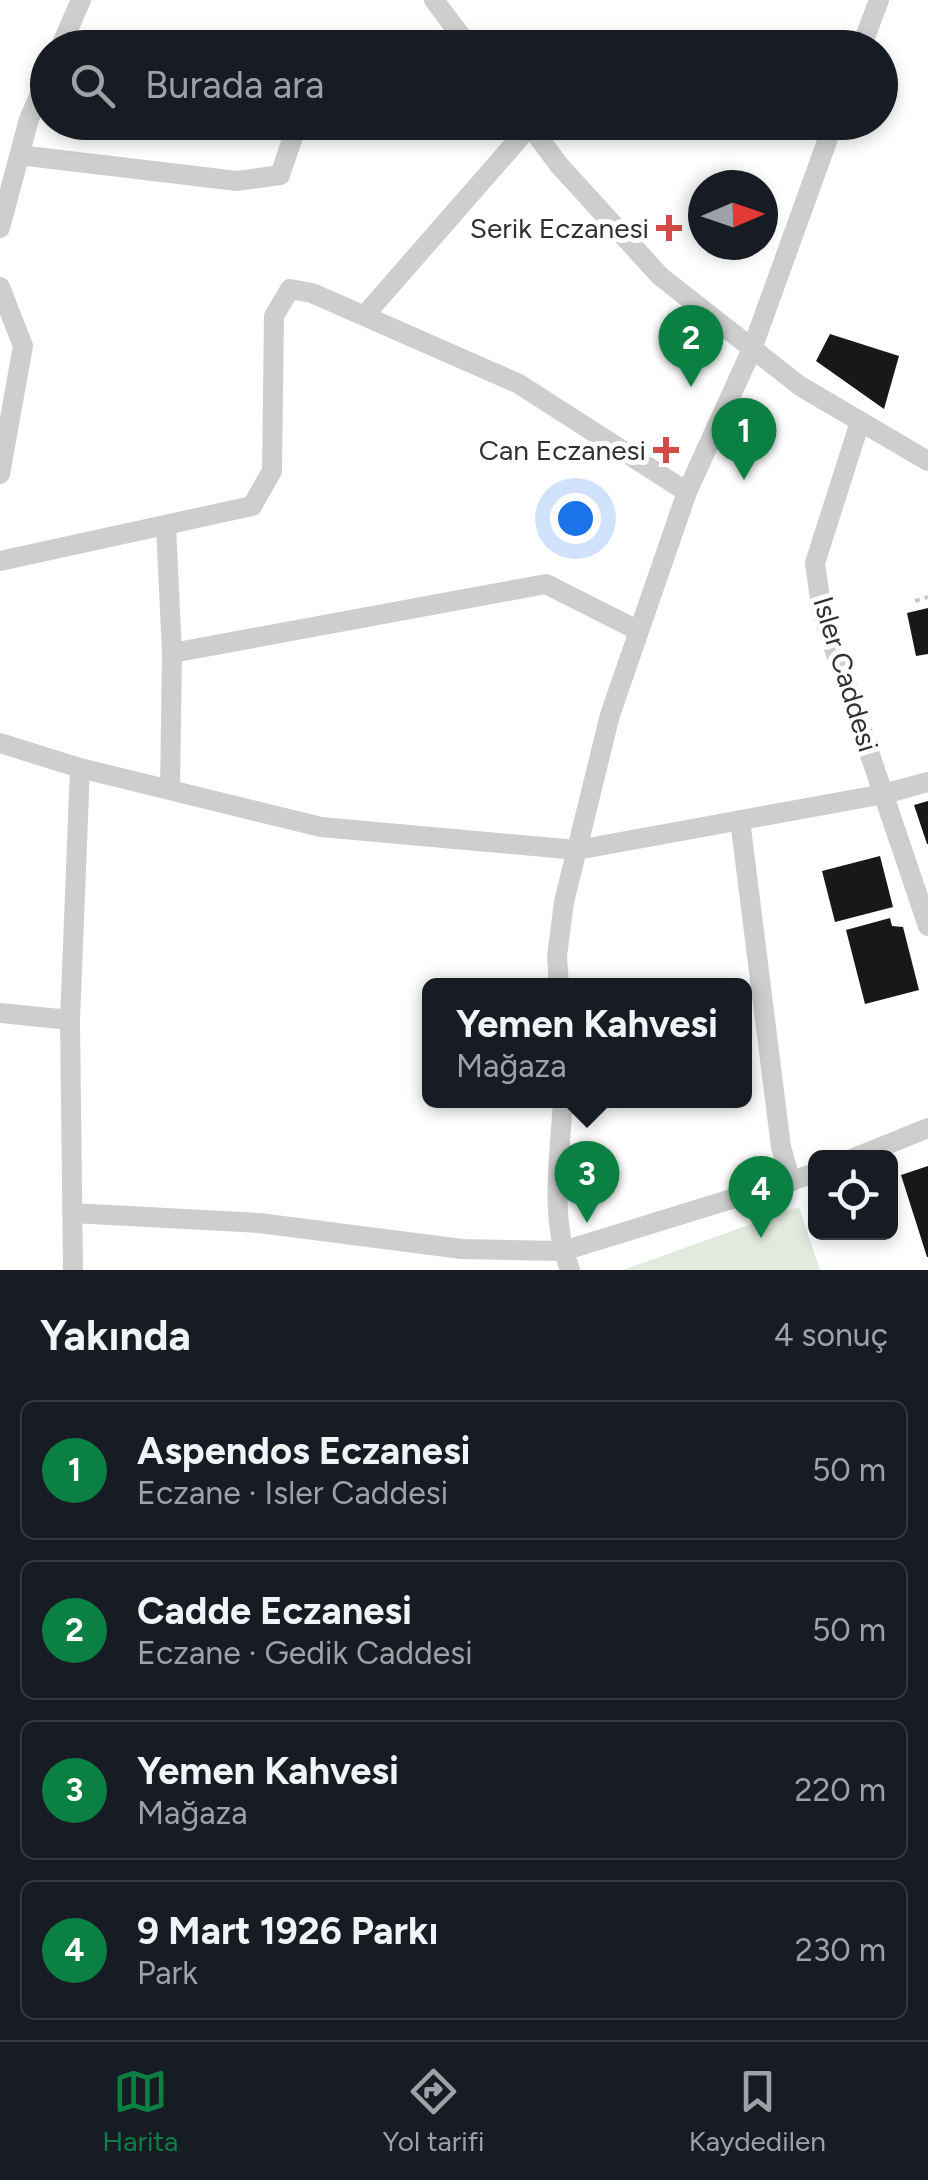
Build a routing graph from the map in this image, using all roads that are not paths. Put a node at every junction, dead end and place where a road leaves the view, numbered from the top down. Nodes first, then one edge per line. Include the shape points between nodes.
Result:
1 (81, 0) edge
2 (434, 0) edge
3 (878, 0) edge
4 (68, 30) edge
5 (457, 30) edge
6 (868, 30) edge
7 (30, 115) edge
8 (292, 140) edge
9 (514, 140) edge
10 (540, 140) edge
11 (827, 140) edge
12 (20, 155) junction
13 (0, 228) edge
14 (0, 287) edge
15 (364, 316) junction
16 (752, 349) junction
17 (860, 422) junction
18 (928, 461) edge
19 (0, 474) edge
20 (687, 492) junction
21 (166, 526) junction
22 (0, 561) edge
23 (639, 631) junction
24 (172, 653) junction
25 (0, 743) edge
26 (80, 768) junction
27 (928, 782) edge
28 (170, 790) junction
29 (884, 794) junction
30 (740, 820) junction
31 (578, 850) junction
32 (928, 926) edge
33 (558, 978) edge
34 (0, 1013) edge
35 (70, 1020) junction
36 (563, 1108) edge
37 (928, 1128) edge
38 (874, 1150) edge
39 (808, 1176) edge
40 (791, 1182) junction
41 (72, 1213) junction
42 (566, 1260) edge
43 (73, 1270) edge

1 - 4 street
2 - 5 street
3 - 6 street
7 - 12 street
8 - 12 street via 280,175 237,181
9 - 15 street
10 - 16 street via 660,276
11 - 16 street
12 - 13 street
14 - 19 street via 23,346
15 - 20 street via 520,384
15 - 21 street via 290,290 274,316 272,471 252,506
16 - 17 street
16 - 20 street
17 - 18 street
17 - 29 street, Isler Caddesi via 816,563 822,613
20 - 23 street
21 - 22 street
21 - 24 street
23 - 24 street via 546,584
23 - 31 street via 610,715
24 - 28 street
25 - 26 street
26 - 28 street
26 - 35 street
27 - 29 street
28 - 31 street via 321,827
29 - 30 street
29 - 32 street, Isler Caddesi
30 - 31 street
30 - 40 street via 780,1147
31 - 33 street via 564,902
34 - 35 street
35 - 41 street
36 - 42 street via 557,1204
37 - 38 street
39 - 40 street
40 - 42 street
41 - 42 street via 259,1222
41 - 43 street

